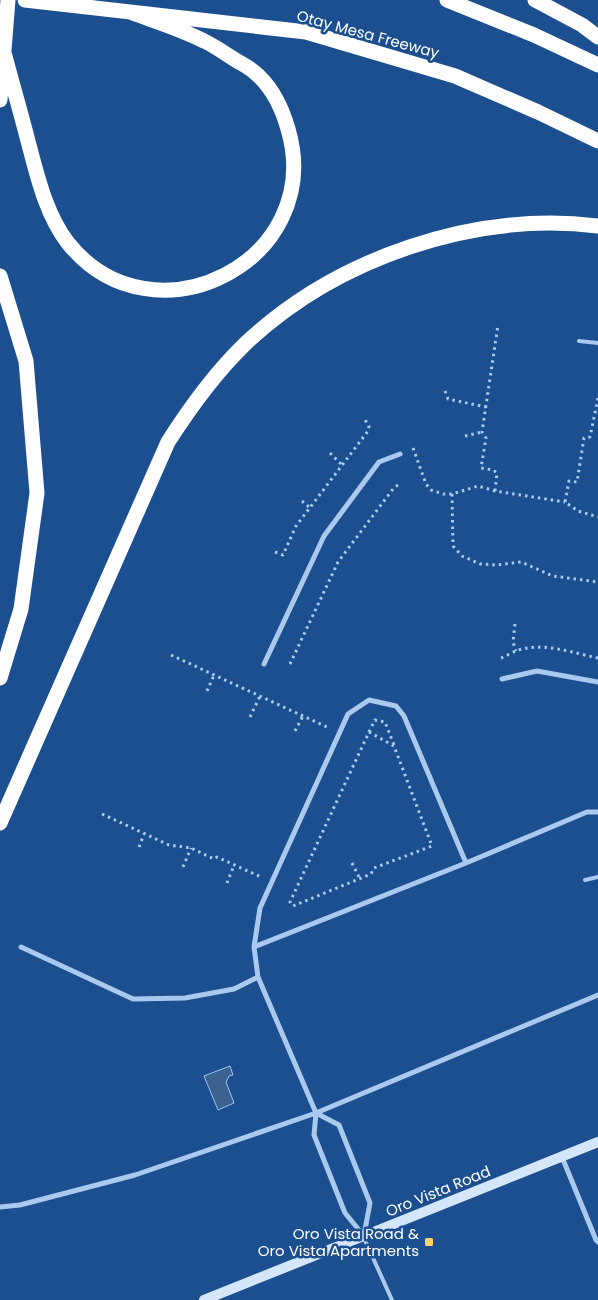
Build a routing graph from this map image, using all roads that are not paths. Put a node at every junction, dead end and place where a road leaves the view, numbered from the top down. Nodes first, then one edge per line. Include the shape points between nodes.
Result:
1 (8, 0) edge
2 (26, 0) edge
3 (447, 0) edge
4 (535, 0) edge
5 (130, 12) junction
6 (598, 37) edge
7 (3, 49) junction
8 (598, 65) edge
9 (0, 100) edge
10 (598, 141) edge
11 (598, 226) edge
12 (0, 276) edge
13 (579, 341) dead end
14 (598, 343) edge
15 (400, 454) dead end
16 (264, 664) dead end
17 (0, 678) edge
18 (502, 679) dead end
19 (598, 682) edge
20 (598, 812) edge
21 (0, 823) edge
22 (466, 862) junction
23 (598, 877) edge
24 (585, 880) dead end
25 (21, 947) dead end
26 (254, 947) junction
27 (258, 978) junction
28 (598, 995) edge
29 (316, 1113) junction
30 (598, 1142) edge
31 (562, 1157) junction
32 (0, 1207) edge
33 (364, 1237) junction
34 (598, 1242) edge
35 (204, 1300) edge
36 (392, 1300) edge

1 - 7 highway
2 - 5 highway, Otay Mesa Freeway
3 - 8 highway
4 - 6 highway
5 - 7 highway via 204,41 254,71 267,85 286,119 291,138 293,176 283,214 263,247 235,271 202,285 165,290 129,284 96,268 68,243 40,185
5 - 10 highway, Otay Mesa Freeway via 306,32 455,76
7 - 9 highway
11 - 21 highway via 550,222 484,228 396,252 326,284 297,302 246,343 203,390 168,442
12 - 17 highway via 26,361 37,493 22,609
13 - 14 lane
15 - 16 street via 379,462 324,536
18 - 19 street via 537,671
20 - 22 street via 587,812
22 - 26 street
22 - 26 street via 404,716 396,706 369,700 348,714 260,908
23 - 24 lane
25 - 27 street via 133,999 185,998 234,989
26 - 27 street
27 - 29 street
28 - 29 street
29 - 32 street via 135,1175 20,1205
29 - 33 street via 314,1135 345,1213
29 - 33 street via 339,1125 370,1203
30 - 31 main road, Oro Vista Road
31 - 33 main road, Oro Vista Road
31 - 34 street
33 - 35 main road, Oro Vista Road
33 - 36 lane

